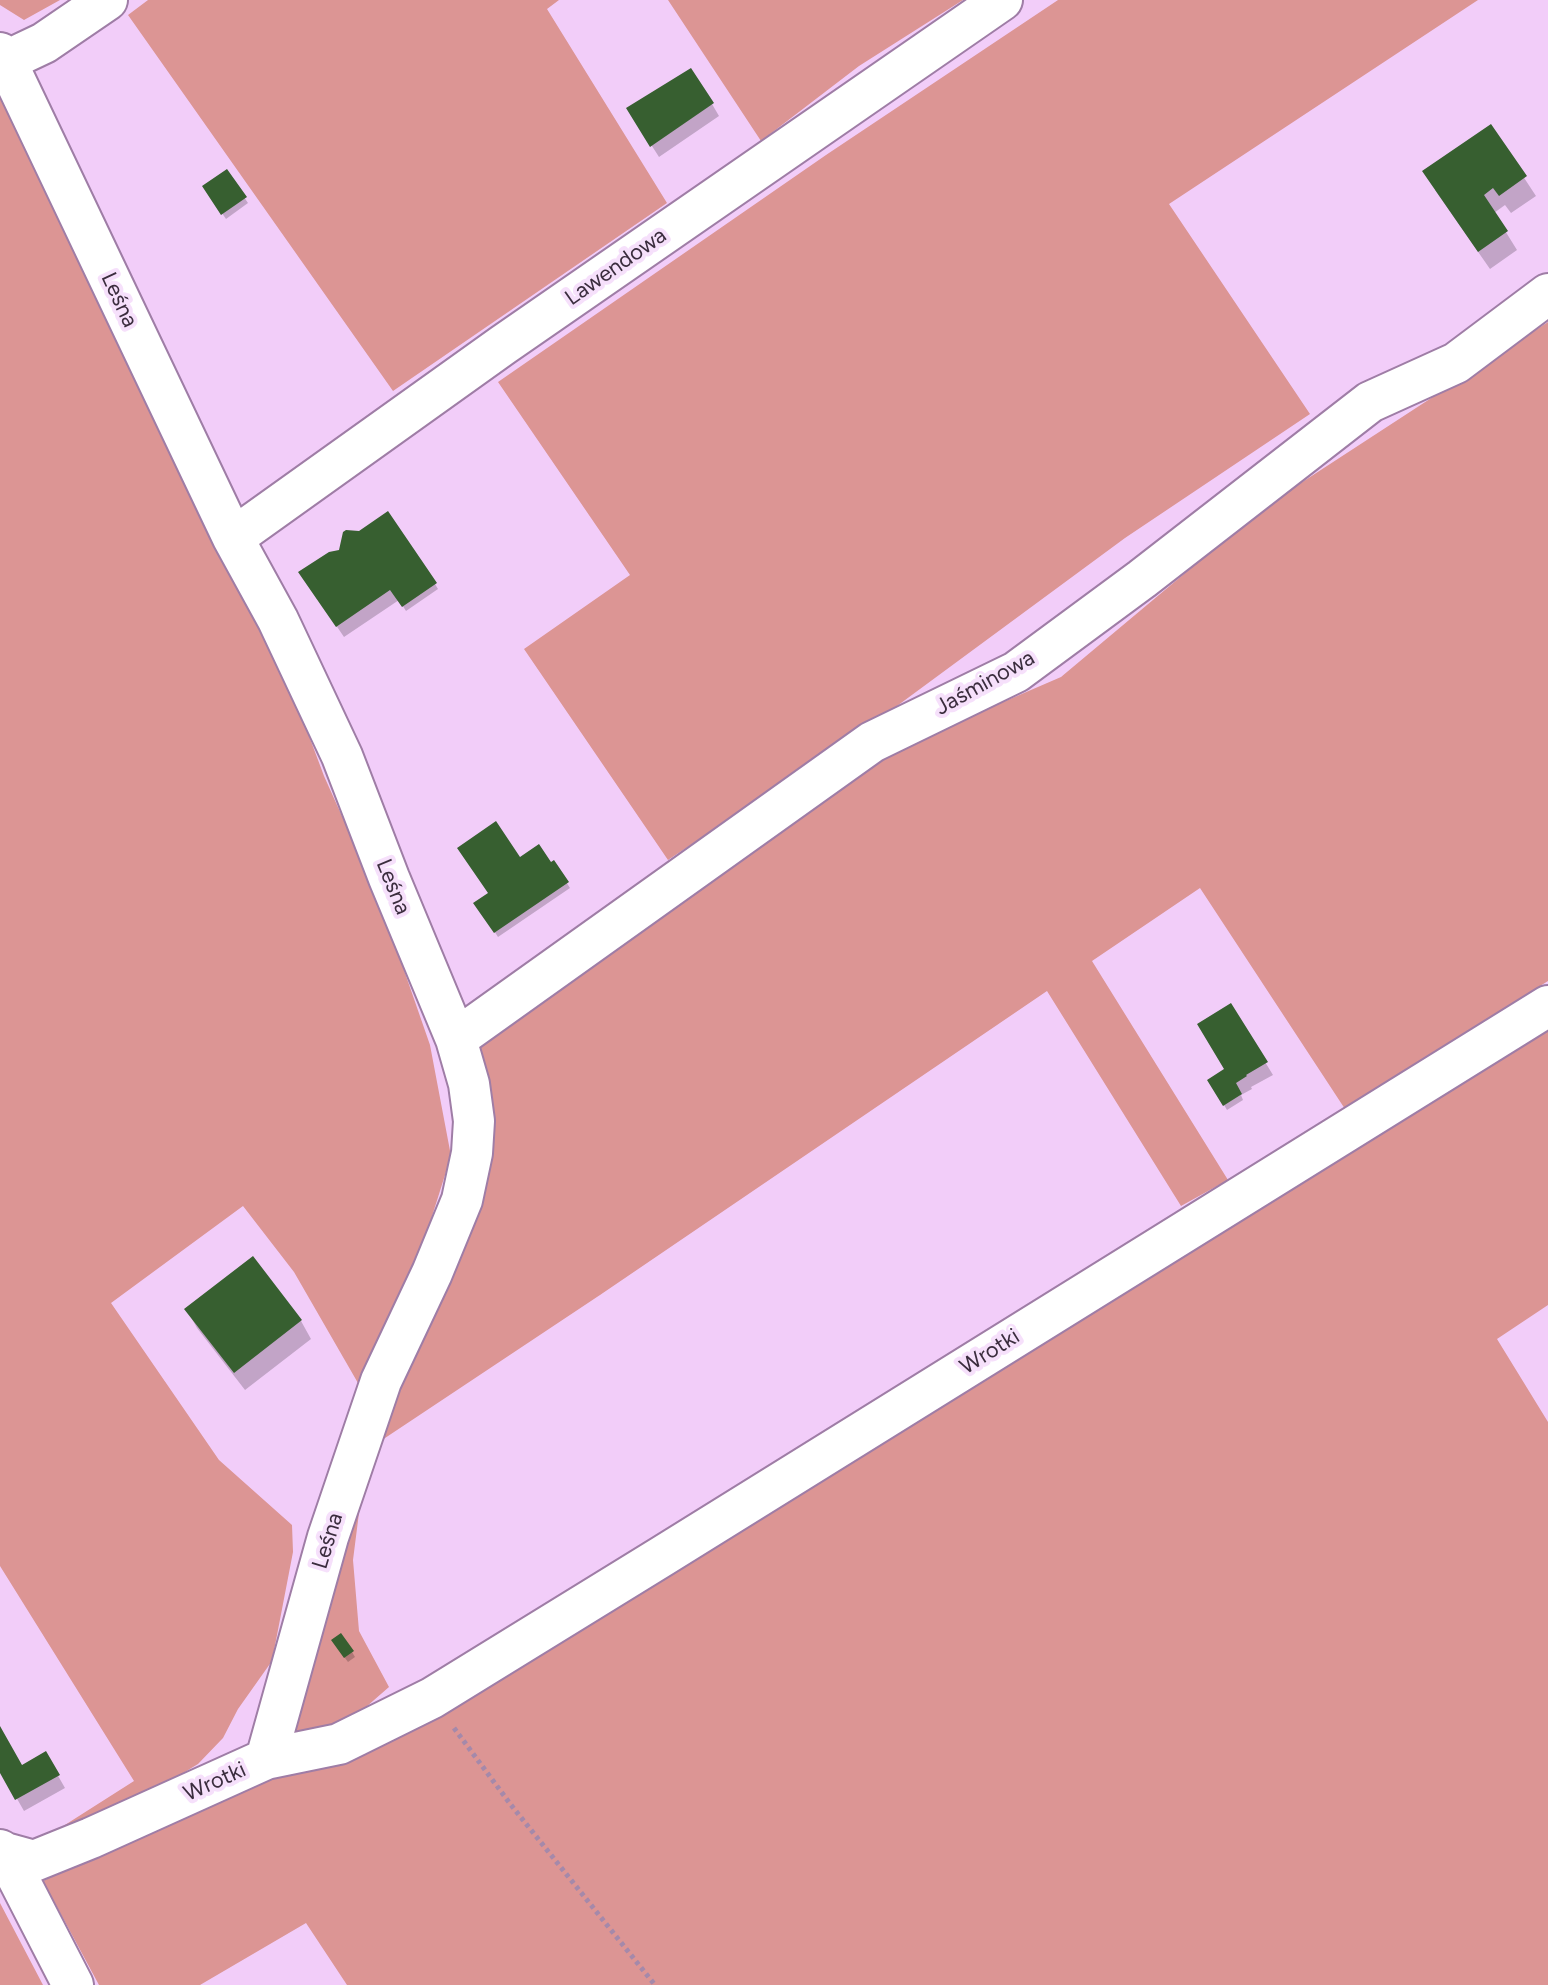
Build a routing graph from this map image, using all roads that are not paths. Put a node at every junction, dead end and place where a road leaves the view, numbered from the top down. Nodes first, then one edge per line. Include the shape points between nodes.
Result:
1 (107, 0) edge
2 (1002, 0) edge
3 (3, 57) edge
4 (1548, 294) edge
5 (233, 538) junction
6 (1548, 1006) edge
7 (456, 1039) junction
8 (266, 1759) junction
9 (2, 1851) edge
10 (73, 1985) edge

1 - 3 street via 44,43
2 - 5 street, Lawendowa
3 - 5 street, Leśna
4 - 7 street, Jaśminowa via 1456,363 1370,402 1016,672 872,742
5 - 7 street, Leśna via 342,756
6 - 8 street, Wrotki via 432,1698 339,1744
7 - 8 street, Leśna via 474,1121 462,1200 381,1381 328,1537
8 - 9 street, Wrotki via 34,1861
9 - 10 street

